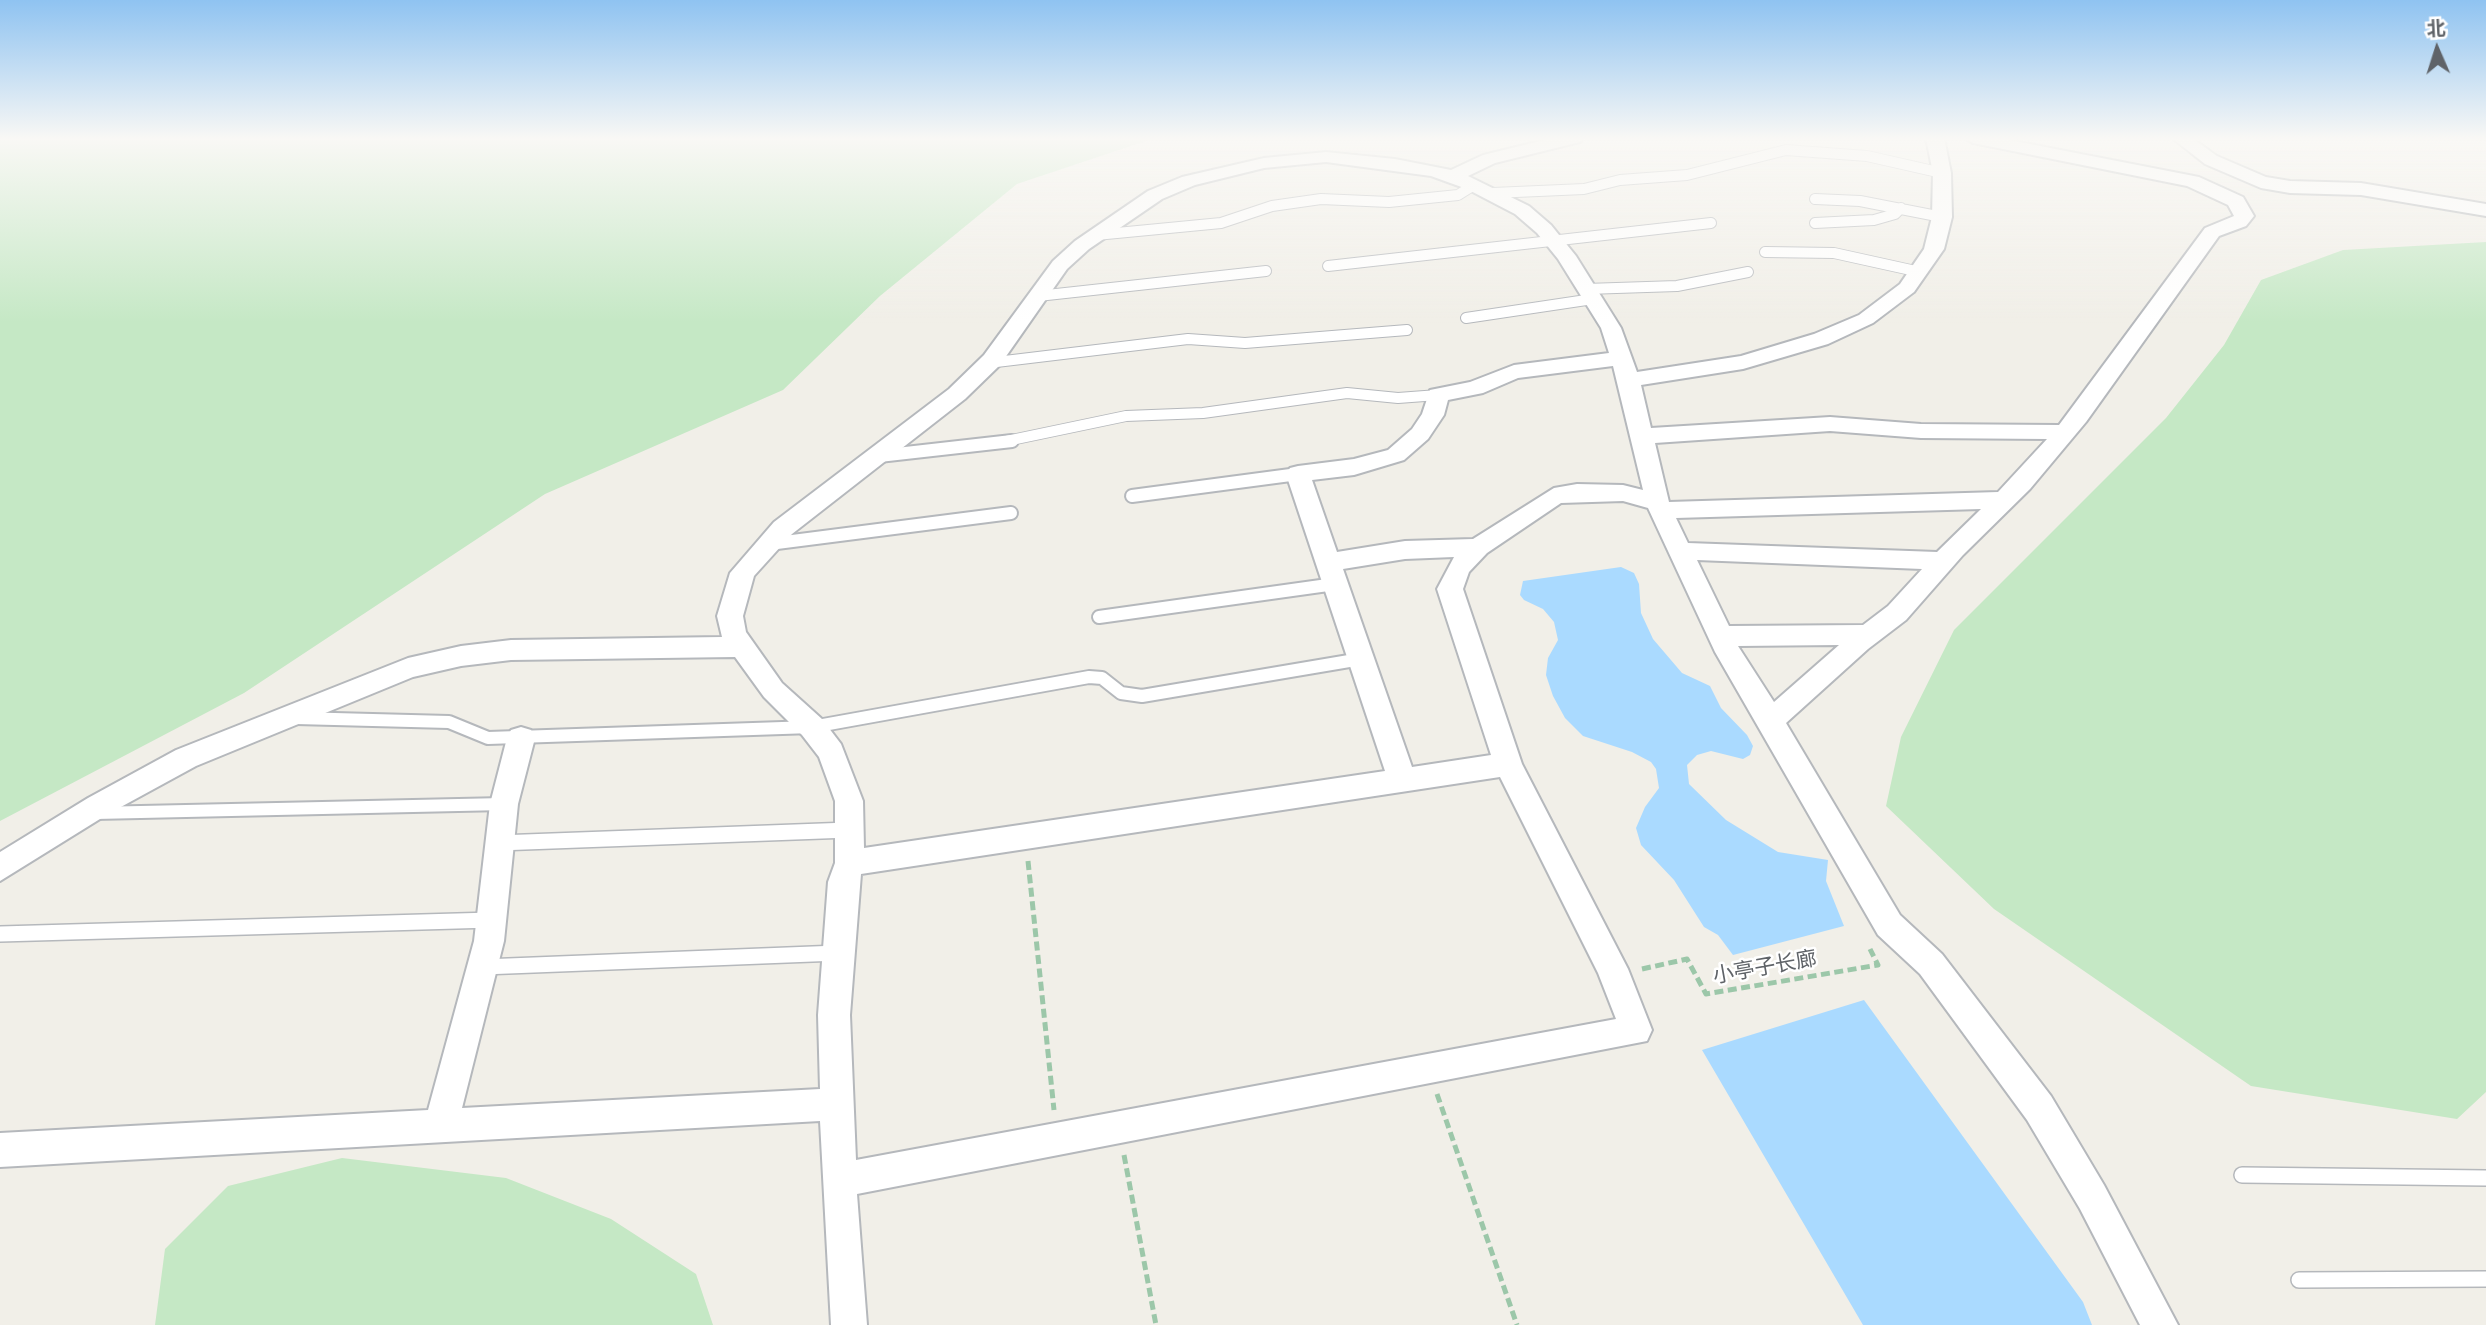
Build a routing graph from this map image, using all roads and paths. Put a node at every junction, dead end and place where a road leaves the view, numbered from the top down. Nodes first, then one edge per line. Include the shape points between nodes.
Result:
1 (1148, 200) edge
2 (1315, 200) edge
3 (1340, 200) edge
4 (1410, 200) edge
5 (1503, 200) edge
6 (1834, 200) edge
7 (1942, 200) edge
8 (2234, 200) edge
9 (2423, 200) edge
10 (1901, 208) junction
11 (2486, 211) edge
12 (1942, 217) junction
13 (1711, 223) dead end
14 (1815, 223) dead end
15 (1096, 235) junction
16 (1552, 239) junction
17 (1765, 252) dead end
18 (1328, 266) dead end
19 (1266, 271) dead end
20 (1748, 272) dead end
21 (1920, 272) junction
22 (1589, 294) junction
23 (1038, 296) junction
24 (1466, 318) dead end
25 (1407, 330) dead end
26 (988, 363) junction
27 (1625, 369) junction
28 (1438, 395) junction
29 (2065, 432) junction
30 (1642, 436) junction
31 (879, 456) junction
32 (1298, 474) junction
33 (1132, 496) dead end
34 (2005, 500) junction
35 (1659, 506) junction
36 (1011, 513) dead end
37 (765, 544) junction
38 (1478, 547) junction
39 (1680, 551) junction
40 (1943, 561) junction
41 (1332, 573) junction
42 (1099, 617) dead end
43 (1868, 635) junction
44 (1720, 636) junction
45 (742, 647) junction
46 (1361, 659) junction
47 (285, 718) junction
48 (1772, 721) junction
49 (812, 727) junction
50 (521, 738) junction
51 (1508, 764) junction
52 (1402, 780) junction
53 (504, 804) junction
54 (88, 813) junction
55 (849, 830) junction
56 (1025, 839) junction
57 (498, 843) junction
58 (850, 863) junction
59 (0, 868) edge
60 (492, 920) junction
61 (1892, 927) junction
62 (0, 934) edge
63 (838, 953) junction
64 (483, 967) junction
65 (1614, 973) junction
66 (1428, 1069) junction
67 (837, 1104) junction
68 (441, 1125) junction
69 (1119, 1130) junction
70 (1058, 1139) junction
71 (0, 1150) edge
72 (2242, 1175) dead end
73 (2486, 1178) edge
74 (839, 1180) junction
75 (2486, 1279) edge
76 (2299, 1280) dead end
77 (849, 1325) edge
78 (1156, 1325) edge
79 (1517, 1325) edge
80 (2160, 1325) edge

1 - 15 street
2 - 15 lane via 1272,206 1221,223
3 - 4 lane
5 - 16 street via 1522,209
6 - 10 lane
7 - 12 street
8 - 29 street via 2244,213 2243,220 2213,232
9 - 11 street
10 - 12 lane
10 - 14 lane via 1874,220
12 - 21 street via 1934,249
13 - 16 lane
15 - 23 street via 1060,265
16 - 18 lane
16 - 22 street
17 - 21 lane via 1834,253
19 - 23 lane
20 - 22 lane via 1677,286
21 - 27 street via 1867,319 1821,339 1743,362
22 - 24 lane
22 - 27 street via 1611,328
23 - 26 street
25 - 26 lane via 1245,344 1188,339
26 - 31 street
27 - 28 street via 1514,372 1475,388
27 - 30 street
28 - 31 lane via 1398,398 1347,393 1203,413 1126,416 1014,441
28 - 32 street via 1433,415 1420,434 1396,455 1354,467
29 - 30 street via 1921,432 1830,424
29 - 34 street
30 - 35 street
31 - 37 street
32 - 33 lane
32 - 41 street
34 - 35 street
34 - 40 street
35 - 38 street via 1623,493 1554,496
35 - 39 street
36 - 37 lane
37 - 45 street via 742,573 733,596 733,634
38 - 41 street via 1405,550
38 - 51 street via 1458,568 1450,589
39 - 40 street
39 - 44 street
40 - 43 street via 1897,613
41 - 42 lane
41 - 46 street
43 - 44 street
43 - 48 street
44 - 48 street
45 - 47 street via 511,650 461,656 408,668
45 - 49 street via 773,690
46 - 49 lane via 1142,695 1121,693 1102,678 1089,677
46 - 52 street
47 - 50 lane via 439,721 488,738
47 - 54 street via 186,758
48 - 61 street
49 - 50 lane
49 - 55 street via 842,775 849,801
50 - 53 street
51 - 52 street
51 - 65 street
52 - 56 street
53 - 54 lane
53 - 57 street
54 - 59 street
55 - 57 lane
55 - 58 street
56 - 58 street
56 - 70 path
57 - 60 street
58 - 63 street via 843,882
60 - 62 lane
60 - 64 street
61 - 65 path, 小亭子长廊 via 1862,934 1878,965 1706,994 1687,959
61 - 80 street via 1931,964 2039,1108
63 - 64 lane
63 - 67 street via 834,1015
64 - 68 street
65 - 66 street via 1636,1030
66 - 69 street
66 - 79 path
67 - 68 street
67 - 74 street
68 - 71 street
69 - 70 street
69 - 78 path
70 - 74 street
72 - 73 lane
74 - 77 street
75 - 76 lane

